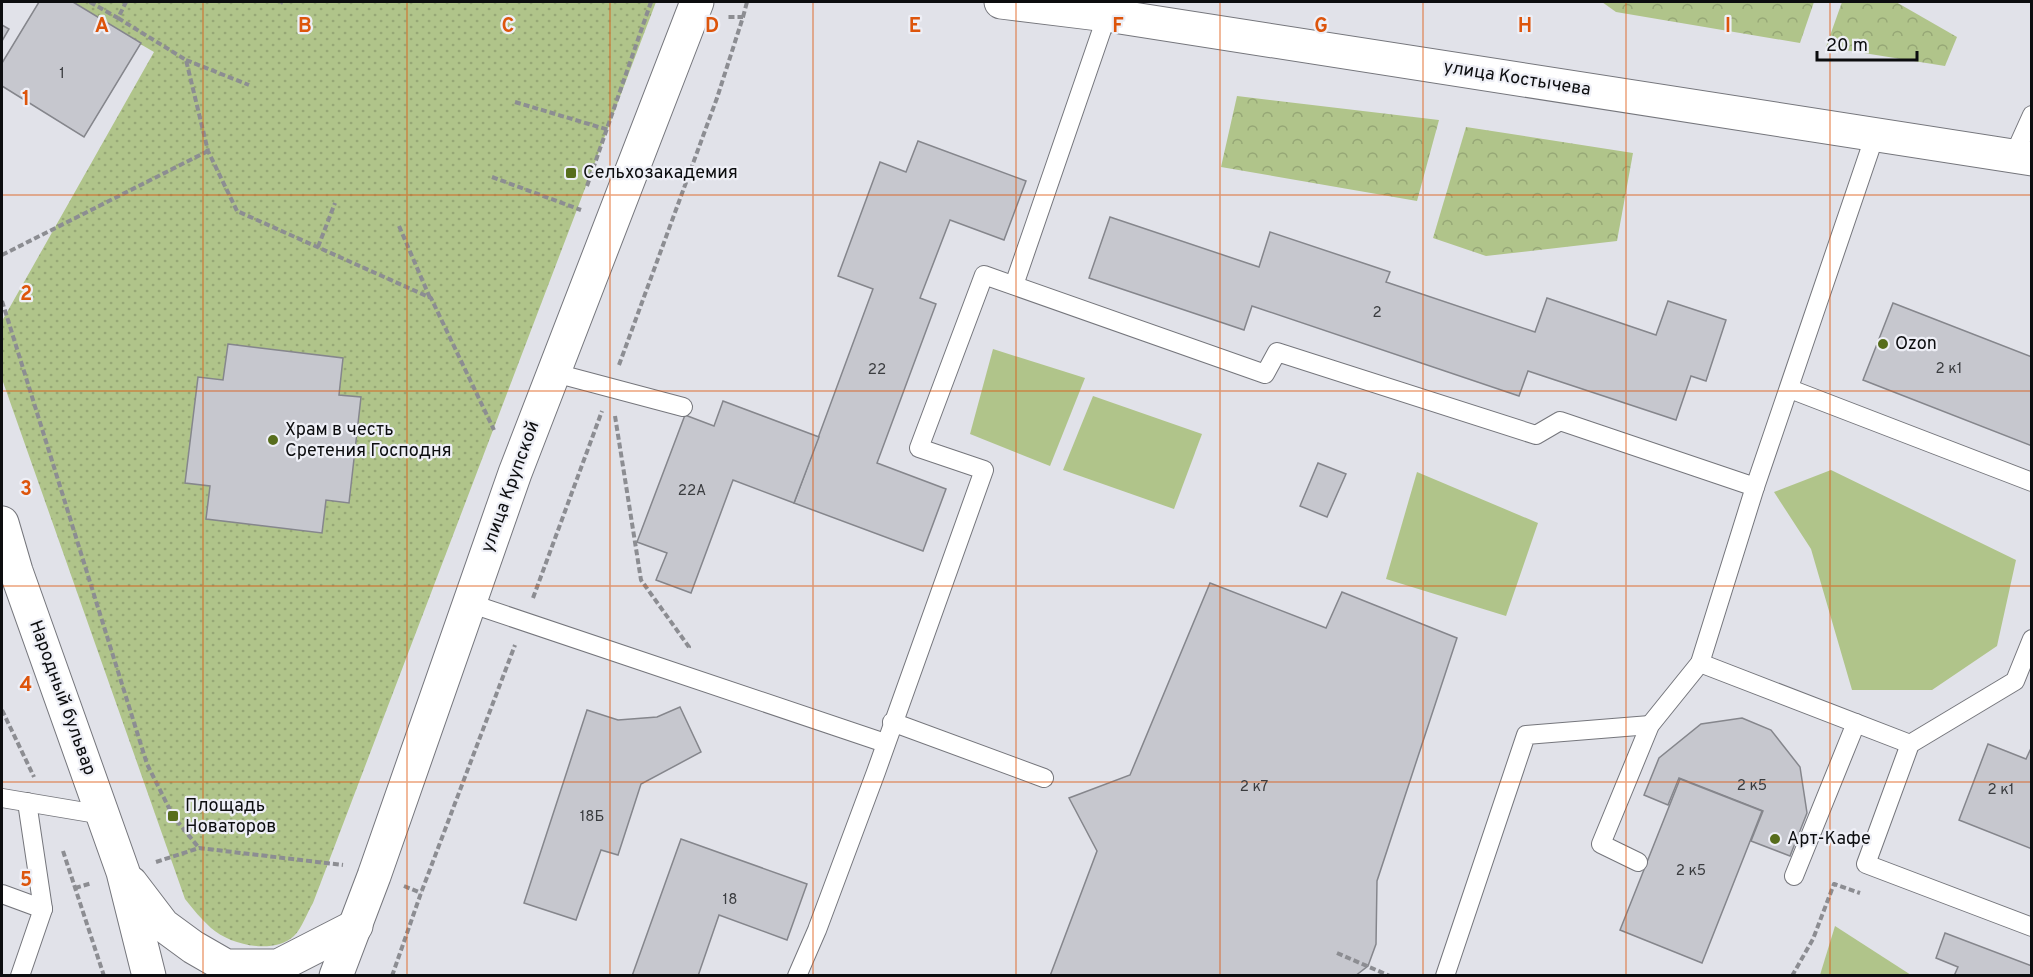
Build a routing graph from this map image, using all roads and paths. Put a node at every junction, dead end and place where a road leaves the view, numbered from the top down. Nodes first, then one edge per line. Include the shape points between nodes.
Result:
1 (90, 2) edge
2 (126, 2) edge
3 (747, 2) edge
4 (1001, 2) edge
5 (693, 10) edge
6 (1107, 15) junction
7 (743, 17) junction
8 (118, 18) junction
9 (186, 60) junction
10 (249, 85) dead end
11 (515, 102) dead end
12 (2031, 115) edge
13 (1875, 135) junction
14 (642, 144) junction
15 (208, 151) junction
16 (2022, 158) edge
17 (492, 177) dead end
18 (335, 203) dead end
19 (614, 218) junction
20 (399, 226) dead end
21 (318, 247) junction
22 (2, 255) edge
23 (1014, 285) junction
24 (431, 298) junction
25 (2, 301) edge
26 (555, 373) junction
27 (611, 388) junction
28 (1790, 389) junction
29 (682, 407) dead end
30 (515, 473) junction
31 (2031, 483) edge
32 (1755, 487) junction
33 (2, 523) edge
34 (9, 575) edge
35 (469, 603) junction
36 (524, 621) junction
37 (2031, 639) edge
38 (1700, 663) junction
39 (679, 674) junction
40 (892, 722) junction
41 (1856, 723) junction
42 (1650, 725) junction
43 (885, 743) junction
44 (1910, 744) junction
45 (1044, 778) dead end
46 (2, 798) edge
47 (27, 802) junction
48 (103, 814) junction
49 (199, 848) junction
50 (1638, 862) dead end
51 (123, 872) junction
52 (374, 876) junction
53 (1794, 876) dead end
54 (75, 888) dead end
55 (421, 893) junction
56 (2, 894) edge
57 (1865, 894) dead end
58 (43, 909) junction
59 (356, 926) junction
60 (2031, 927) edge
61 (1337, 953) dead end
62 (20, 975) edge
63 (149, 975) edge
64 (336, 975) edge
65 (392, 975) edge
66 (797, 975) edge
67 (1390, 975) edge
68 (1445, 975) edge
69 (1792, 975) edge

1 - 8 path
2 - 8 path
3 - 7 path
4 - 6 street, улица Костычева
5 - 7 path
5 - 14 street, улица Крупской
6 - 13 street, улица Костычева
6 - 23 lane
7 - 27 path
8 - 9 path
9 - 10 path
9 - 15 path
11 - 14 path via 607,129
12 - 16 lane
13 - 16 street, улица Костычева
13 - 28 lane
14 - 19 street, улица Крупской
15 - 21 path via 237,211
15 - 22 path
17 - 19 path
18 - 21 path
19 - 26 street, улица Крупской
20 - 24 path
21 - 24 path
23 - 32 lane via 1265,374 1277,352 1536,435 1560,421
23 - 40 lane via 984,274 919,448 984,470
24 - 30 path
25 - 49 path via 147,764 173,816
26 - 27 lane
26 - 30 street, улица Крупской
27 - 29 lane
27 - 36 path
27 - 39 path via 641,580 688,646
28 - 31 lane
28 - 32 lane
30 - 35 street, улица Крупской
32 - 38 lane
33 - 34 street, Народный бульвар
34 - 48 street, Народный бульвар
35 - 36 lane
35 - 52 street, улица Крупской
36 - 39 lane
36 - 55 path
37 - 44 lane via 2015,681
38 - 41 lane
38 - 42 lane
39 - 43 lane
40 - 43 lane
40 - 45 lane
41 - 44 lane
41 - 53 lane
42 - 50 lane via 1601,844
42 - 68 lane via 1526,735
43 - 66 lane
44 - 60 lane via 1866,864
46 - 47 lane
47 - 48 lane
47 - 58 lane
48 - 51 street, Народный бульвар
49 - 51 path
49 - 52 path via 347,866
51 - 54 path
51 - 59 street, Народный бульвар via 163,925 226,966 278,966
51 - 63 street, Народный бульвар
52 - 55 path
52 - 59 street, улица Крупской
55 - 65 path
56 - 58 lane
57 - 69 path via 1834,884 1813,939
58 - 62 lane
59 - 64 street, улица Крупской
61 - 67 path

